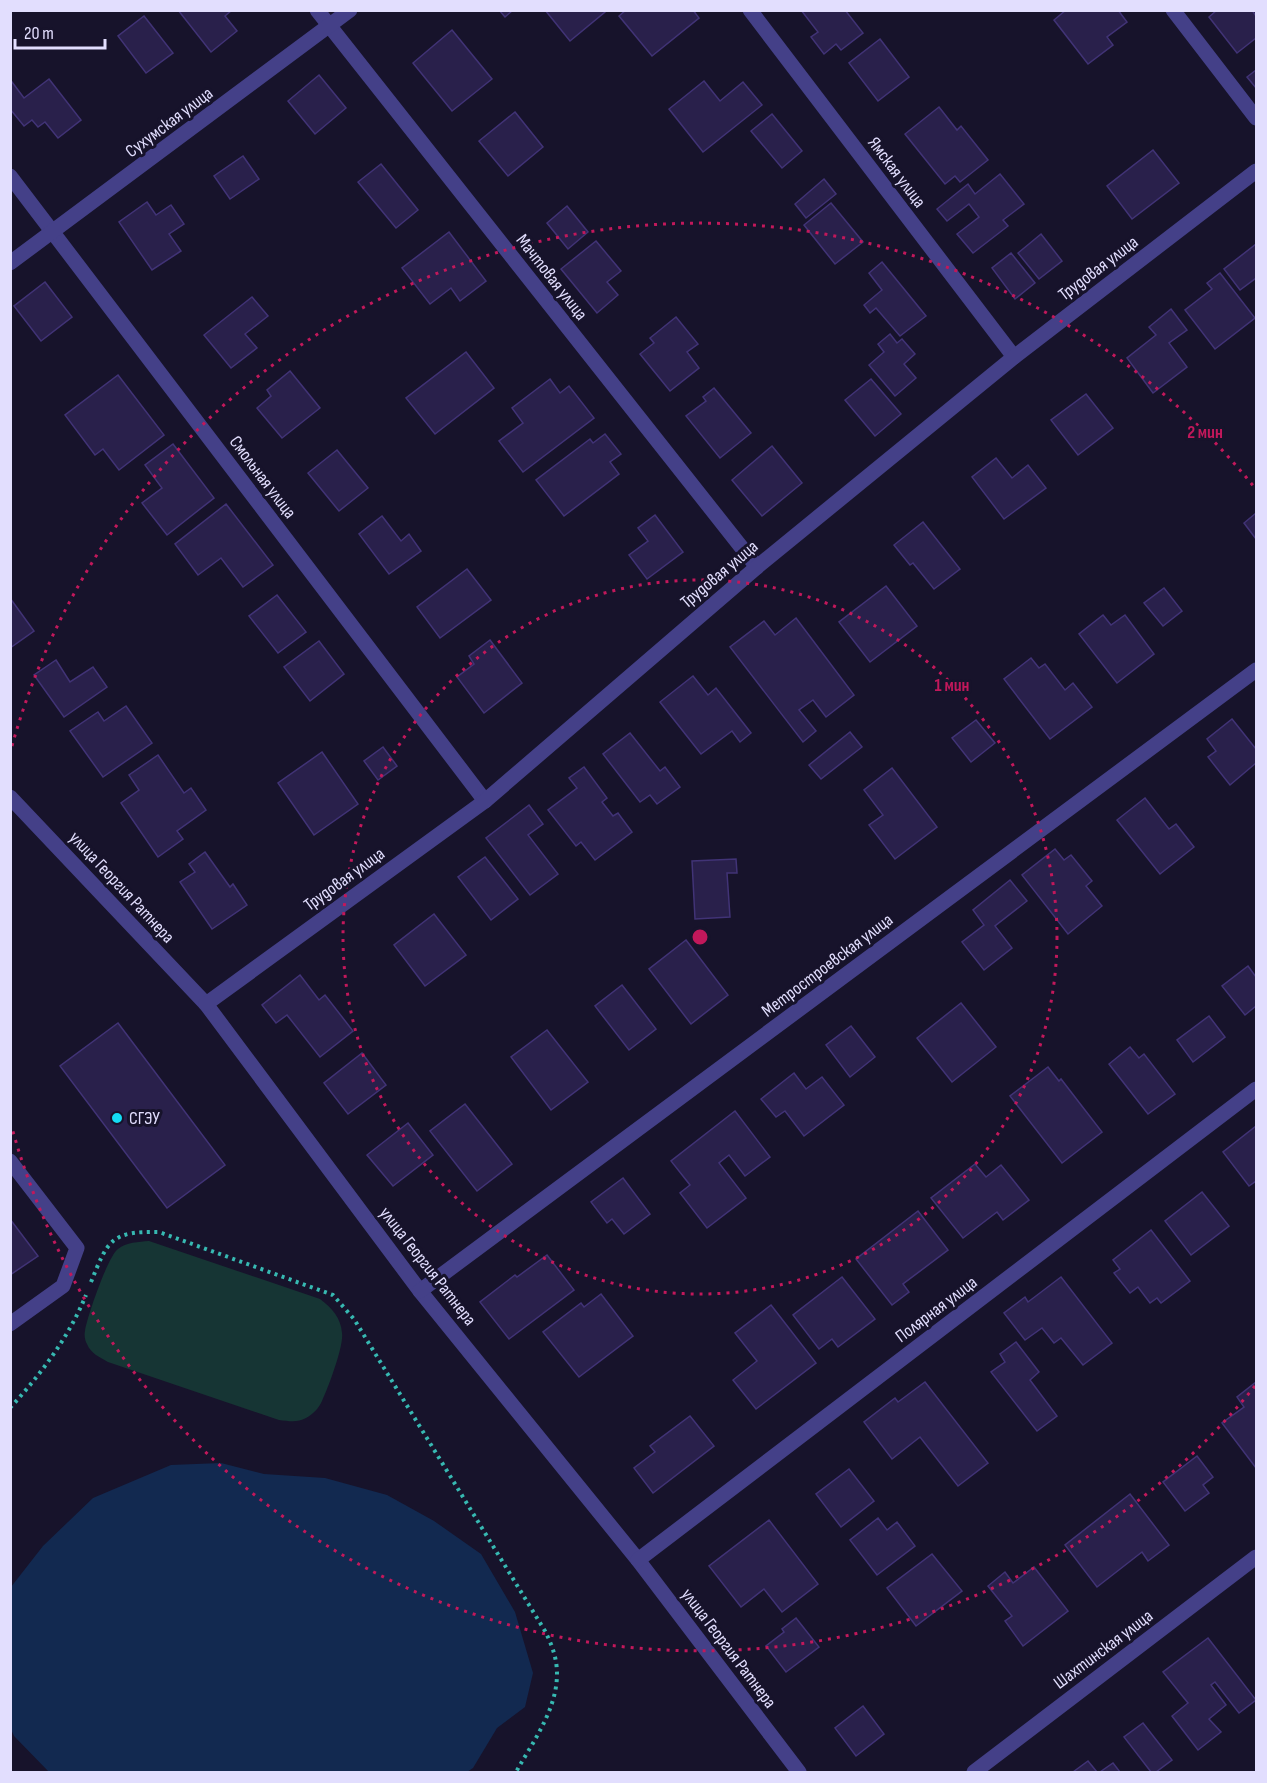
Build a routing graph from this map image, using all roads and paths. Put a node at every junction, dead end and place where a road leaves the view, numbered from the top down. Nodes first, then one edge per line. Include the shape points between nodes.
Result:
1 (317, 10) edge
2 (350, 10) edge
3 (750, 10) edge
4 (1173, 10) edge
5 (329, 27) junction
6 (1257, 118) edge
7 (1257, 171) edge
8 (10, 176) edge
9 (52, 233) junction
10 (10, 263) edge
11 (1014, 357) junction
12 (757, 567) junction
13 (1257, 670) edge
14 (10, 797) edge
15 (485, 801) junction
16 (206, 1004) junction
17 (1257, 1089) edge
18 (10, 1161) edge
19 (420, 1291) junction
20 (10, 1324) edge
21 (10, 1408) edge
22 (1257, 1557) edge
23 (638, 1560) junction
24 (516, 1773) edge
25 (799, 1773) edge
26 (974, 1773) edge

1 - 5 street, Мачтовая улица
2 - 5 street, Сухумская улица
3 - 11 street, Ямская улица
4 - 6 street
5 - 9 street, Сухумская улица
5 - 12 street, Мачтовая улица
7 - 11 street, Трудовая улица
8 - 9 street, Смольная улица
9 - 10 street, Сухумская улица
9 - 15 street, Смольная улица
11 - 12 street, Трудовая улица
12 - 15 street, Трудовая улица
13 - 19 street, Метростроевская улица
14 - 16 street, улица Георгия Ратнера
15 - 16 street, Трудовая улица
16 - 19 street, улица Георгия Ратнера
17 - 23 street, Полярная улица
18 - 20 street via 77,1248 63,1286
19 - 23 street, улица Георгия Ратнера
21 - 24 path via 39,1377 65,1336 104,1251 117,1237 159,1232 333,1295 373,1347 545,1631 556,1658 551,1710
22 - 26 street, Шахтинская улица
23 - 25 street, улица Георгия Ратнера

